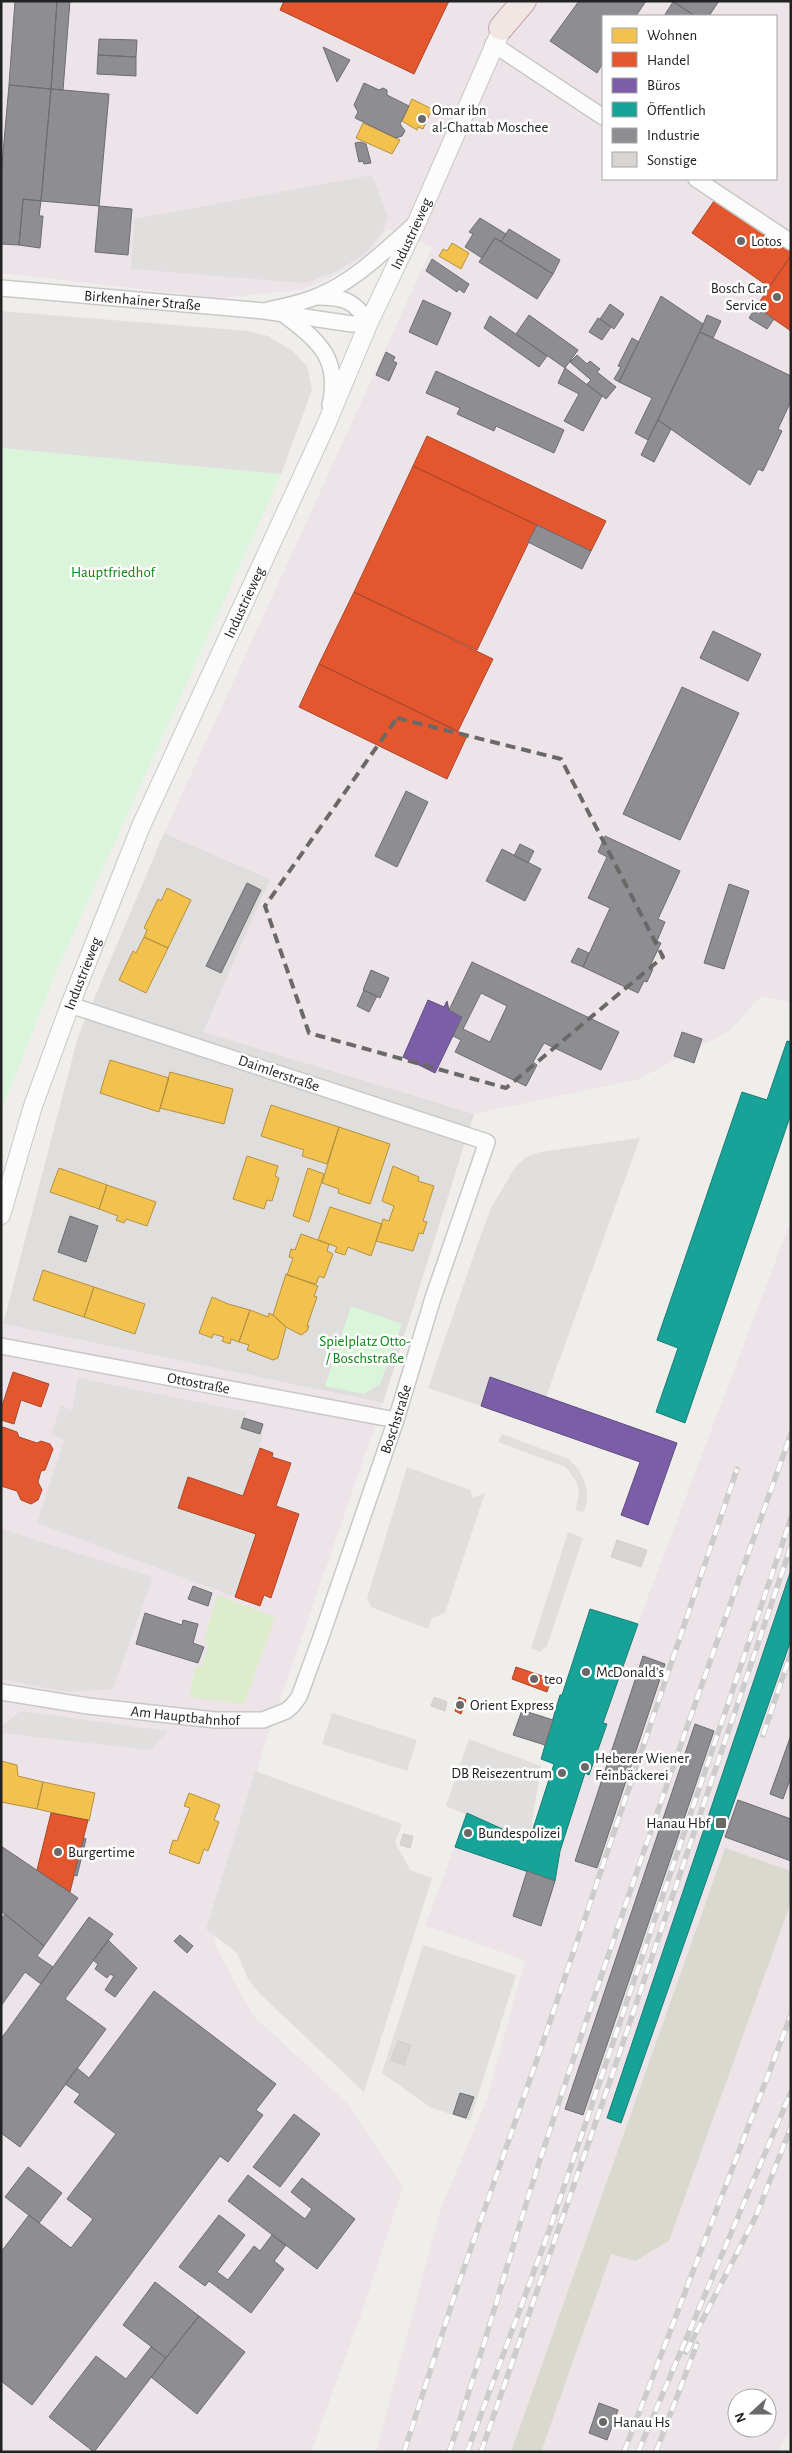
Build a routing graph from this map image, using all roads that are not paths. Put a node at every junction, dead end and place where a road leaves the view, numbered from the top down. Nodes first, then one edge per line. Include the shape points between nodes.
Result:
1 (514, 1) edge
2 (524, 1) edge
3 (497, 36) junction
4 (602, 116) edge
5 (698, 180) edge
6 (416, 224) junction
7 (791, 242) edge
8 (1, 288) edge
9 (317, 297) junction
10 (264, 311) junction
11 (284, 315) junction
12 (369, 322) junction
13 (326, 425) junction
14 (70, 1005) junction
15 (487, 1142) joint
16 (1, 1215) edge
17 (1, 1346) edge
18 (396, 1420) junction
19 (321, 1637) joint
20 (1, 1692) edge

1 - 3 street, Industrieweg
2 - 3 highway
3 - 4 street
3 - 6 street, Industrieweg
5 - 7 street
6 - 9 street via 359,272
6 - 12 street, Industrieweg
8 - 10 street, Birkenhainer Straße
9 - 10 street
9 - 12 street via 348,300
10 - 11 street, Birkenhainer Straße
11 - 12 street, Birkenhainer Straße via 352,324
11 - 13 street via 316,340 330,362 332,394
12 - 13 street, Industrieweg
13 - 14 street, Industrieweg via 141,826
14 - 15 street, Daimlerstraße
14 - 16 street, Industrieweg via 33,1106
15 - 18 street, Boschstraße via 433,1298
17 - 18 street, Ottostraße
18 - 19 street, Boschstraße
19 - 20 street, Am Hauptbahnhof via 299,1697 286,1712 263,1720 215,1720 155,1714

